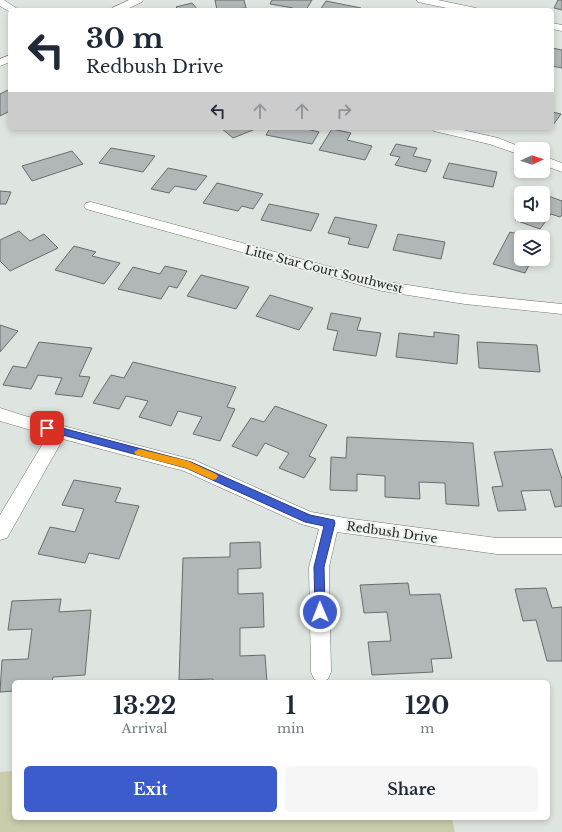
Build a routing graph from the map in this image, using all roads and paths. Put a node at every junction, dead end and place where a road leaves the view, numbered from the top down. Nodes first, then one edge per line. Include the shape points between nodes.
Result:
1 (138, 0) edge
2 (422, 0) edge
3 (0, 2) edge
4 (10, 8) edge
5 (120, 8) edge
6 (462, 8) edge
7 (446, 130) edge
8 (514, 148) edge
9 (550, 163) edge
10 (562, 168) edge
11 (91, 206) dead end
12 (562, 309) edge
13 (0, 414) edge
14 (59, 431) junction
15 (330, 523) junction
16 (0, 532) edge
17 (562, 546) edge
18 (322, 672) dead end

1 - 5 street
2 - 6 street
3 - 4 street
7 - 8 street
9 - 10 street
11 - 12 street, Litte Star Court Southwest via 382,286 465,299
13 - 14 street, Redbush Drive
14 - 15 street, Redbush Drive via 188,465 308,519
14 - 16 street
15 - 17 street, Redbush Drive via 497,546
15 - 18 street via 319,567

